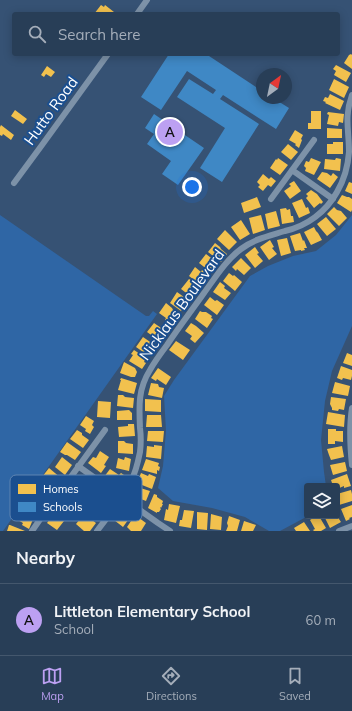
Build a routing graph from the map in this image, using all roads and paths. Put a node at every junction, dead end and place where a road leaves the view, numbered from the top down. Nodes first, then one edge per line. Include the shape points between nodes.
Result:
1 (147, 0) edge
2 (138, 12) edge
3 (107, 56) edge
4 (352, 95) edge
5 (314, 140) dead end
6 (292, 170) junction
7 (14, 183) dead end
8 (271, 199) dead end
9 (333, 199) junction
10 (352, 408) edge
11 (105, 430) dead end
12 (352, 465) edge
13 (78, 466) junction
14 (72, 475) edge
15 (90, 475) edge
16 (134, 475) edge
17 (142, 512) edge
18 (39, 521) edge
19 (104, 521) edge
20 (352, 526) edge
21 (32, 531) edge
22 (97, 531) edge
23 (170, 531) edge
24 (339, 531) edge

1 - 2 street
3 - 7 street, Hutto Road
4 - 9 street, Nicklaus Boulevard via 347,118 347,168
5 - 6 street
6 - 8 street
6 - 9 street
9 - 16 street, Nicklaus Boulevard via 306,223 254,241 234,254 150,368 139,398 141,442
10 - 12 street
11 - 13 street
13 - 14 street
13 - 15 street
17 - 23 street
18 - 21 street
19 - 22 street, Nicklaus Boulevard
20 - 24 street

